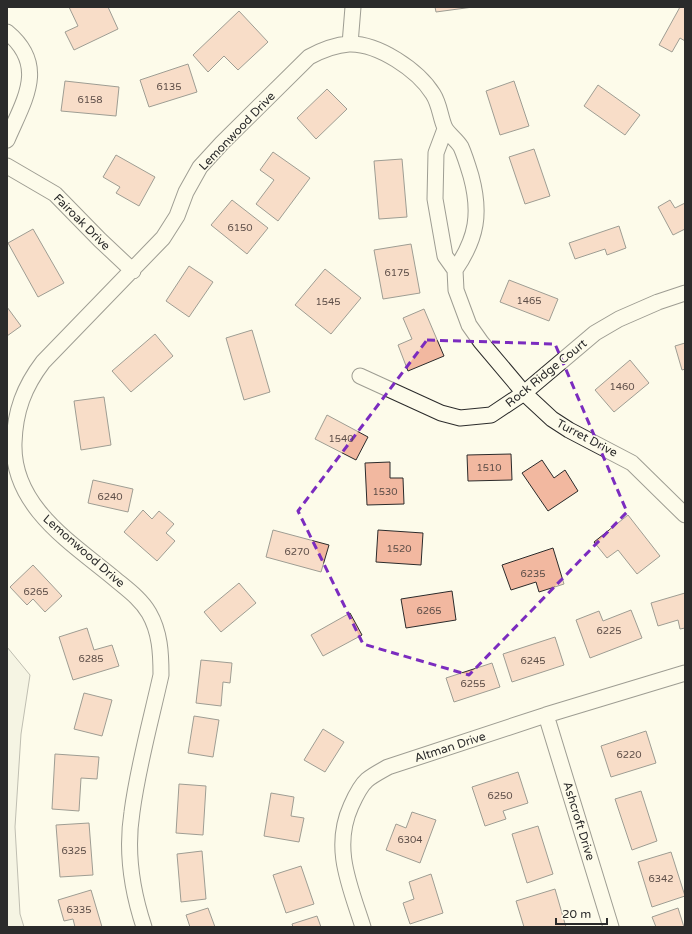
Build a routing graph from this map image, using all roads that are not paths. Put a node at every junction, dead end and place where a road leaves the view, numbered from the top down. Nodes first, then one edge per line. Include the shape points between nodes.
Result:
1 (353, 7) edge
2 (7, 32) edge
3 (350, 44) junction
4 (446, 129) junction
5 (7, 140) edge
6 (7, 166) edge
7 (455, 270) junction
8 (133, 271) junction
9 (685, 293) edge
10 (360, 376) dead end
11 (524, 393) junction
12 (685, 515) edge
13 (685, 673) edge
14 (546, 715) junction
15 (144, 927) edge
16 (363, 927) edge
17 (611, 927) edge

1 - 3 street
2 - 5 street via 26,53 31,69 28,87
3 - 4 street via 385,53 420,78 433,94
3 - 8 street, Lemonwood Drive via 325,48 309,57 222,143 200,167 186,192 177,216 163,238
4 - 7 street, Turret Drive via 436,154 435,199 446,256
4 - 7 street via 460,146 468,166 475,192 477,217 474,236
6 - 8 street, Fairoak Drive via 55,194
7 - 11 street, Turret Drive via 456,290 469,324
8 - 15 street, Lemonwood Drive via 43,362 29,380 14,424 14,449 18,476 30,501 46,521 134,595 149,612 157,632 161,653 161,675 132,812 130,839 134,888
9 - 11 street, Rock Ridge Court via 658,302 595,332
10 - 11 street, Rock Ridge Court via 441,413 460,418 491,415
11 - 12 street, Turret Drive via 558,423 632,463
13 - 14 street, Altman Drive
14 - 16 street, Altman Drive via 388,767 366,781 346,816 342,841 346,870
14 - 17 street, Ashcroft Drive

